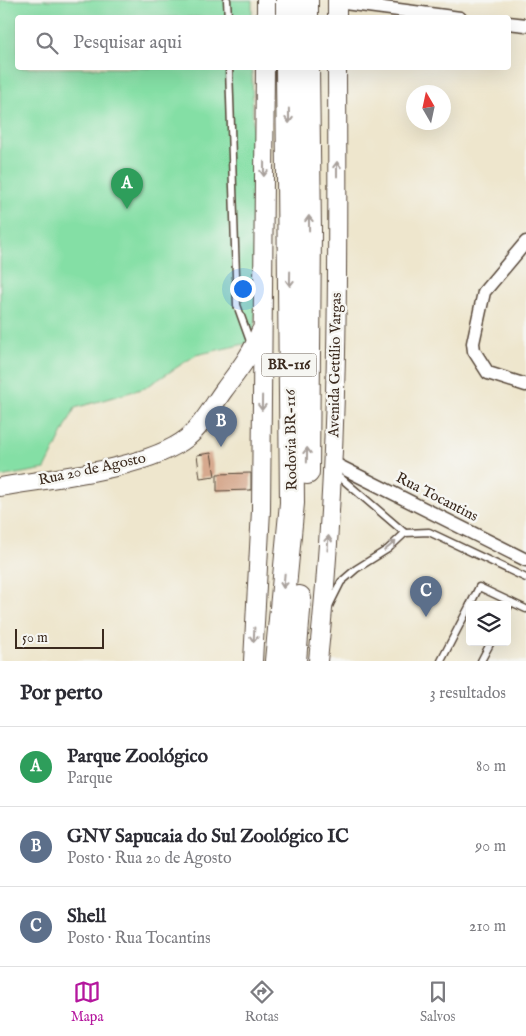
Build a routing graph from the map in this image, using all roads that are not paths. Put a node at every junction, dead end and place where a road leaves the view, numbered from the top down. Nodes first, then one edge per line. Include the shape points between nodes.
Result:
1 (227, 0) edge
2 (266, 0) edge
3 (288, 0) edge
4 (306, 0) edge
5 (337, 6) edge
6 (228, 15) edge
7 (266, 15) edge
8 (288, 15) edge
9 (306, 15) edge
10 (429, 15) edge
11 (511, 24) edge
12 (526, 25) edge
13 (230, 70) edge
14 (265, 70) edge
15 (288, 70) edge
16 (307, 70) edge
17 (337, 70) edge
18 (526, 242) edge
19 (264, 319) junction
20 (253, 350) junction
21 (263, 369) junction
22 (526, 385) edge
23 (333, 467) junction
24 (0, 487) edge
25 (405, 533) junction
26 (526, 560) edge
27 (526, 578) edge
28 (472, 601) edge
29 (509, 601) edge
30 (511, 602) edge
31 (526, 609) edge
32 (466, 613) edge
33 (323, 618) junction
34 (489, 646) edge
35 (253, 661) edge
36 (277, 661) edge
37 (294, 661) edge
38 (318, 661) edge
39 (441, 661) edge
40 (481, 661) edge

1 - 6 lane
2 - 7 main road
3 - 8 highway
4 - 9 highway
5 - 10 street
11 - 12 street
13 - 20 lane via 237,305
14 -> 19 main road, BR-116
15 -> 36 highway, Rodovia BR-116 / BR-116 via 292,503
37 -> 16 highway, Rodovia BR-116 / BR-116 via 306,506
23 -> 17 main road, Avenida Getúlio Vargas via 338,229
18 - 22 street via 484,292 472,336 474,351 488,373
19 - 20 main road, Rua 20 de Agosto
19 - 21 main road, BR-116
20 - 21 main road via 259,355
20 - 24 main road, Rua 20 de Agosto via 200,424 169,450 138,462
21 -> 35 main road, BR-116 via 261,510
23 - 25 lane
23 - 26 street, Rua Tocantins
33 -> 23 main road, Avenida Getúlio Vargas
25 - 27 lane via 429,532
33 -> 25 lane via 341,582
28 - 29 lane via 479,587
30 - 31 lane
32 - 39 lane
33 - 38 main road, Avenida Getúlio Vargas
34 - 40 lane

